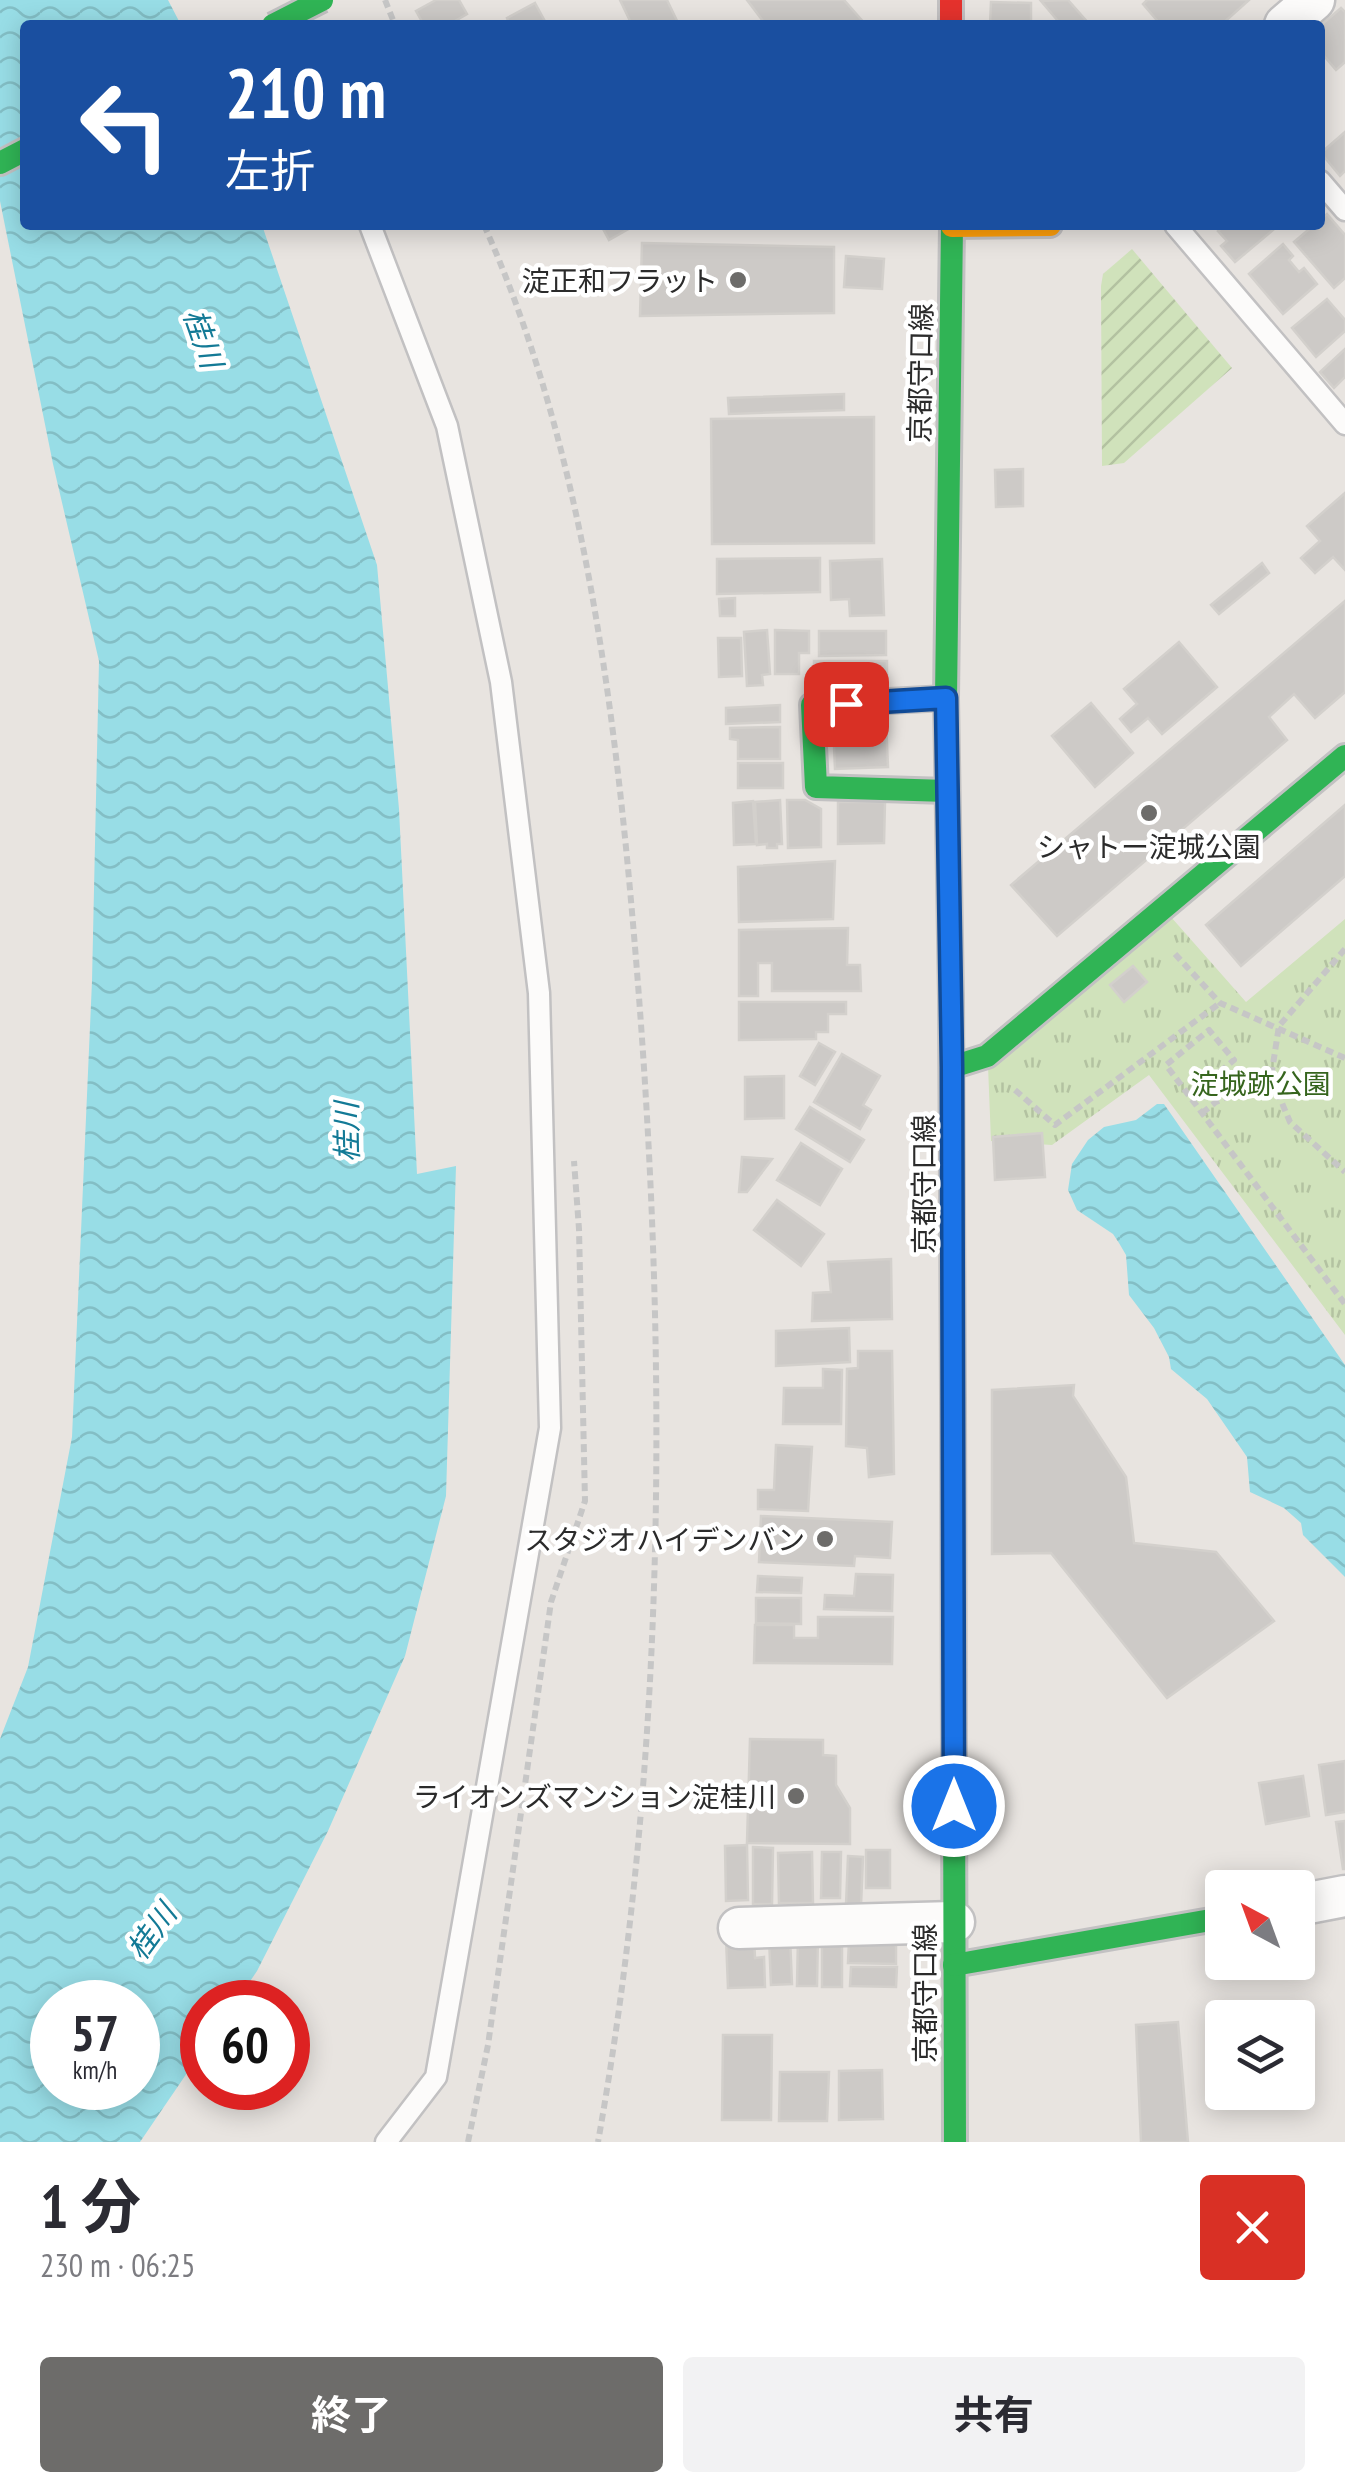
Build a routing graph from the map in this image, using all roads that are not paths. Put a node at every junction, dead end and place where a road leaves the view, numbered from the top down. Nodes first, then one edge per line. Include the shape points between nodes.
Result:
1 (322, 0) edge
2 (1314, 0) edge
3 (282, 20) edge
4 (1291, 20) edge
5 (1325, 187) edge
6 (1345, 210) edge
7 (372, 230) edge
8 (952, 230) edge
9 (1179, 230) edge
10 (1345, 424) edge
11 (946, 698) junction
12 (1345, 756) edge
13 (947, 791) junction
14 (952, 1067) junction
15 (1345, 1896) edge
16 (1315, 1902) edge
17 (1205, 1921) edge
18 (954, 1922) junction
19 (739, 1928) dead end
20 (954, 1966) junction
21 (386, 2142) edge
22 (955, 2142) edge

1 - 3 main road, bridge
2 - 4 street
5 - 6 lane
7 - 21 lane via 446,426 501,682 538,993 550,1428 436,2076
8 - 11 main road, 京都守口線
9 - 10 lane
11 - 13 main road, 京都守口線
11 - 13 main road via 812,705 816,787
12 - 14 main road via 987,1056
13 - 14 main road, 京都守口線
14 - 18 main road, 京都守口線
15 - 16 street
17 - 20 main road
18 - 19 street
18 - 20 main road, 京都守口線
20 - 22 main road, 京都守口線

